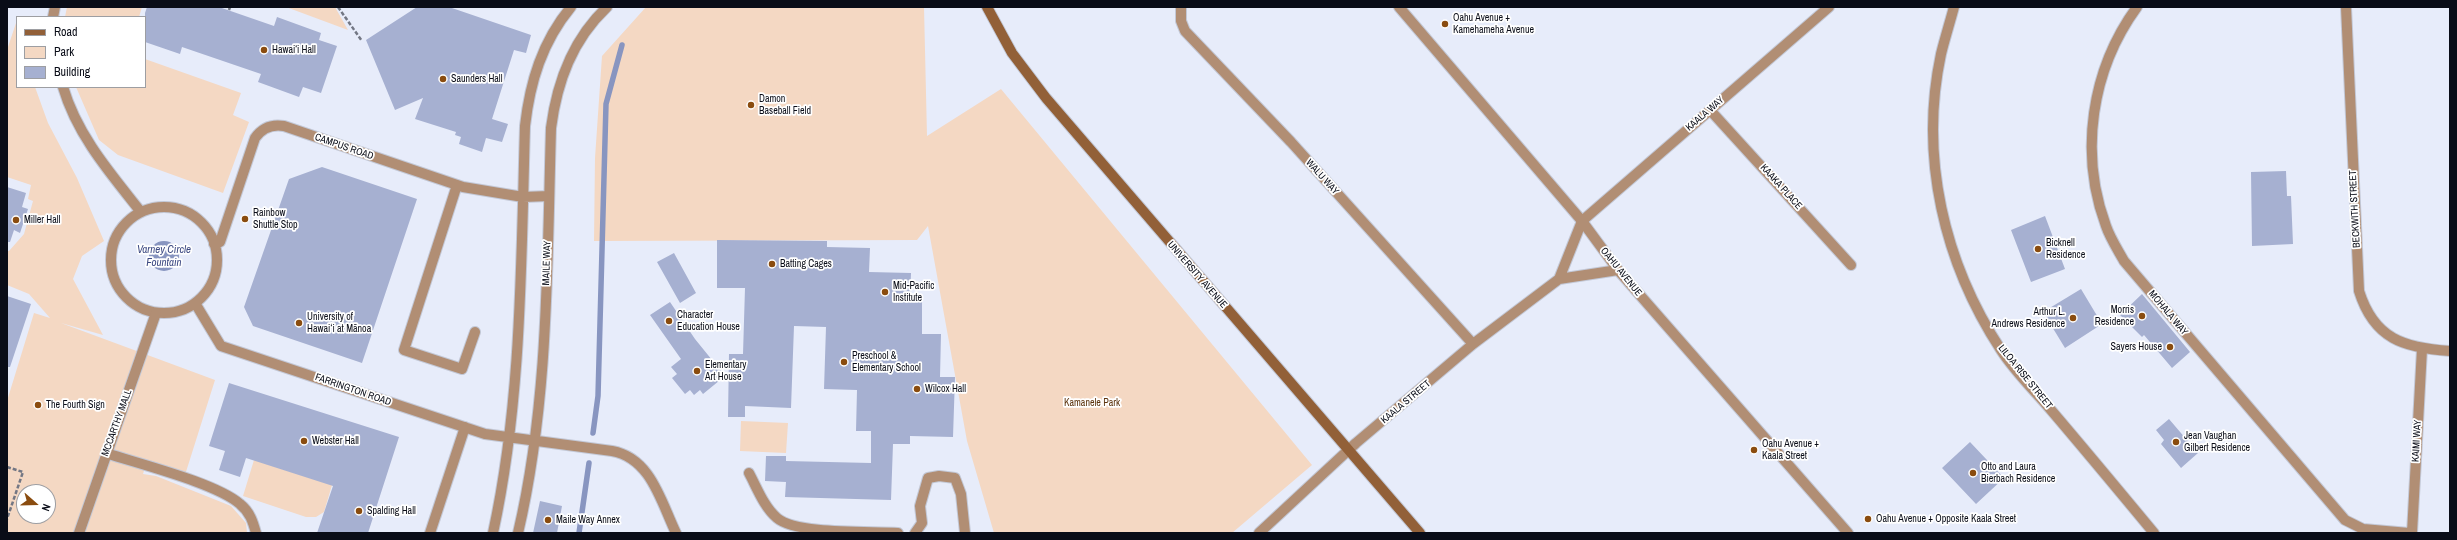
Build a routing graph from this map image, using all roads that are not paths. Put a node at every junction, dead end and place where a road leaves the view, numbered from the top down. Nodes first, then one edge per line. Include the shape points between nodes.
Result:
1 (571, 7) edge
2 (607, 7) edge
3 (987, 7) edge
4 (1181, 7) edge
5 (1399, 7) edge
6 (1829, 7) edge
7 (1954, 7) edge
8 (2137, 7) edge
9 (2346, 7) edge
10 (63, 88) edge
11 (1710, 110) junction
12 (457, 185) junction
13 (549, 196) junction
14 (523, 197) junction
15 (141, 212) junction
16 (1582, 221) junction
17 (214, 244) junction
18 (1851, 265) dead end
19 (1618, 270) junction
20 (1559, 279) junction
21 (194, 303) junction
22 (156, 313) junction
23 (475, 332) dead end
24 (1473, 344) junction
25 (2422, 349) junction
26 (2450, 351) edge
27 (465, 427) junction
28 (511, 437) junction
29 (535, 440) junction
30 (1350, 449) junction
31 (106, 453) junction
32 (750, 474) dead end
33 (79, 533) edge
34 (256, 533) edge
35 (430, 533) edge
36 (493, 533) edge
37 (518, 533) edge
38 (676, 533) edge
39 (898, 533) edge
40 (915, 533) edge
41 (965, 533) edge
42 (1258, 533) edge
43 (1420, 533) edge
44 (1848, 533) edge
45 (2154, 533) edge
46 (2410, 533) edge

1 - 14 street via 546,44 532,84 525,126
2 - 13 street, MAILE WAY via 582,35 560,79 551,128
3 - 30 main road, UNIVERSITY AVENUE via 1012,53 1046,98 1266,356
4 - 24 street, WALU WAY via 1181,21 1185,30 1291,142
5 - 16 street, OAHU AVENUE
6 - 11 street, KAALA WAY
7 - 45 street, LILOA RISE STREET via 1941,54 1934,105 1934,158 1941,209 1955,259 1975,307 2002,352
8 - 46 street, MOHALA WAY via 2126,22 2110,54 2098,87 2092,122 2091,157 2096,193 2106,227 2124,261 2345,520 2363,529
9 - 25 street, BECKWITH STREET via 2359,291 2367,312 2381,330 2400,343
10 - 15 street via 68,105 83,134 105,167
11 - 16 street, KAALA WAY
11 - 18 street, KAAKA PLACE
12 - 14 street, CAMPUS ROAD
12 - 17 street, CAMPUS ROAD via 284,126 273,126 262,130 255,138 220,242
12 - 23 street via 404,350 462,369
13 - 14 street, CAMPUS ROAD
13 - 29 street, MAILE WAY via 543,357
14 - 28 street
15 - 17 street via 165,207 181,210 200,222
15 - 22 street via 122,227 114,240 112,272 118,287 128,299 141,308
16 - 19 street, OAHU AVENUE
16 - 20 street
17 - 21 street via 217,261 214,277 206,292
19 - 20 street, KAALA STREET
19 - 44 street, OAHU AVENUE
20 - 24 street, KAALA STREET
21 - 22 street via 170,313
21 - 27 street, FARRINGTON ROAD via 221,346
22 - 31 street, MCCARTHY MALL
24 - 30 street, KAALA STREET
25 - 26 street, BECKWITH STREET
25 - 46 street, KAIMI WAY
27 - 28 street, FARRINGTON ROAD via 485,434
27 - 35 street
28 - 29 street, FARRINGTON ROAD
28 - 36 street
29 - 37 street, MAILE WAY via 529,486
29 - 38 street, FARRINGTON ROAD via 619,452 631,457 642,465 650,476
30 - 42 street, KAALA STREET
30 - 43 main road, UNIVERSITY AVENUE
31 - 33 street, MCCARTHY MALL
31 - 34 street via 222,493 240,504 252,518
32 - 39 street via 776,518 786,524 814,529
40 - 41 street via 922,522 920,506 928,478 940,476 955,478 961,494

